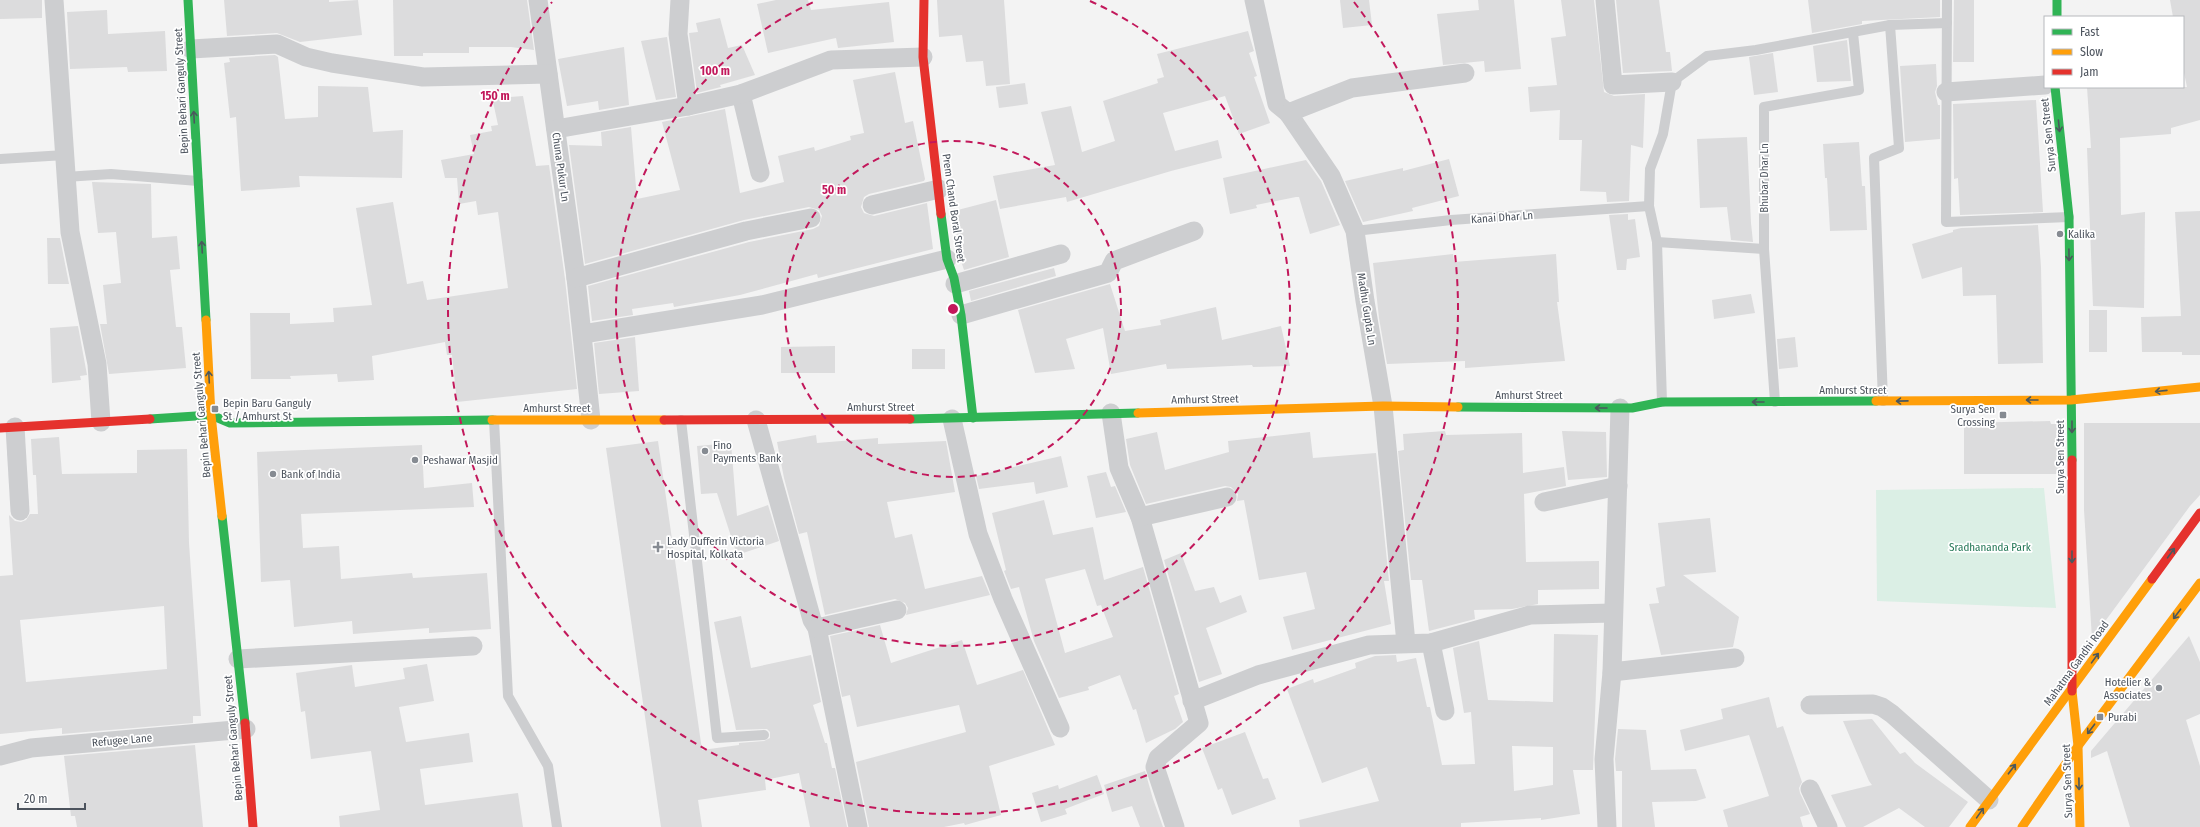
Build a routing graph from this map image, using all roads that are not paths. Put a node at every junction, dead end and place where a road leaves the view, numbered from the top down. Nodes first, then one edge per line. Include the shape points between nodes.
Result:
1 (54, 0) edge
2 (188, 0) edge
3 (538, 0) edge
4 (680, 0) edge
5 (924, 0) edge
6 (1254, 0) edge
7 (1605, 0) edge
8 (1947, 0) edge
9 (2057, 0) edge
10 (2056, 16) edge
11 (1947, 23) junction
12 (1890, 25) junction
13 (1853, 33) junction
14 (191, 49) junction
15 (923, 57) junction
16 (1465, 73) dead end
17 (548, 74) junction
18 (1672, 82) junction
19 (2044, 85) edge
20 (2055, 88) edge
21 (1946, 92) junction
22 (740, 94) junction
23 (688, 106) junction
24 (1288, 113) junction
25 (556, 129) junction
26 (65, 155) junction
27 (0, 159) edge
28 (760, 173) dead end
29 (65, 177) junction
30 (198, 181) junction
31 (939, 189) junction
32 (872, 205) dead end
33 (1649, 206) junction
34 (2069, 217) junction
35 (811, 218) dead end
36 (1194, 231) dead end
37 (1356, 231) junction
38 (1656, 242) junction
39 (1764, 249) junction
40 (1061, 254) dead end
41 (947, 259) junction
42 (576, 278) junction
43 (955, 284) junction
44 (961, 315) junction
45 (583, 334) junction
46 (2200, 387) edge
47 (2072, 400) junction
48 (1883, 401) junction
49 (1662, 402) junction
50 (1775, 402) junction
51 (1383, 406) junction
52 (1620, 408) junction
53 (1111, 413) junction
54 (211, 416) junction
55 (973, 418) junction
56 (952, 419) junction
57 (494, 420) junction
58 (591, 420) junction
59 (681, 420) junction
60 (756, 420) junction
61 (101, 422) junction
62 (8, 428) edge
63 (1618, 486) junction
64 (1227, 497) dead end
65 (1544, 502) dead end
66 (20, 511) dead end
67 (2200, 513) edge
68 (1140, 517) junction
69 (2200, 583) edge
70 (897, 610) dead end
71 (1613, 613) junction
72 (817, 628) junction
73 (1406, 643) junction
74 (1431, 643) junction
75 (473, 646) dead end
76 (1735, 658) dead end
77 (238, 659) junction
78 (1612, 672) junction
79 (2072, 690) junction
80 (1192, 701) junction
81 (1810, 705) dead end
82 (1444, 711) dead end
83 (1060, 728) dead end
84 (246, 729) junction
85 (764, 735) dead end
86 (2078, 746) junction
87 (0, 756) edge
88 (1810, 789) dead end
89 (1989, 800) junction
90 (253, 827) edge
91 (557, 827) edge
92 (858, 827) edge
93 (1175, 827) edge
94 (1607, 827) edge
95 (1828, 827) edge
96 (1970, 827) edge
97 (2022, 827) edge
98 (2080, 827) edge

1 - 26 street
2 - 14 main road, Bepin Behari Ganguly Street
3 - 17 street, Chuna Pukur Ln
4 - 23 street via 678,34
5 - 15 main road, Prem Chand Boral Street
6 - 24 street, Madhu Gupta Ln via 1277,104
7 - 18 street via 1613,85
8 - 11 lane
9 - 10 main road
11 - 12 lane
11 - 21 lane
12 - 13 lane
12 - 48 lane via 1899,148 1874,158
13 - 18 lane via 1707,56
13 - 39 lane, Bhubar Dhar Ln via 1859,90 1764,107
14 - 17 street via 277,44 306,58 423,77
30 -> 14 main road, Bepin Behari Ganguly Street
15 - 22 street via 831,60
15 - 31 main road, Prem Chand Boral Street
16 - 24 street via 1352,88
17 - 25 street, Chuna Pukur Ln
18 - 33 lane via 1663,134 1650,169
19 - 21 street
20 -> 34 main road, Surya Sen Street
21 - 34 lane via 1946,222
22 - 23 street
22 - 28 street
23 - 25 street
24 - 37 street, Madhu Gupta Ln via 1331,176
25 - 42 street, Chuna Pukur Ln
26 - 27 lane
26 - 29 street
29 - 30 lane via 111,174
29 - 61 street via 70,232 97,364
54 -> 30 main road, Bepin Behari Ganguly Street
31 - 32 street
31 - 41 main road, Prem Chand Boral Street
33 - 37 lane, Kanai Dhar Ln via 1451,220
33 - 38 lane
34 -> 47 main road, Surya Sen Street
35 - 42 street via 746,231
36 - 44 street via 1114,261 1108,273
37 - 51 street, Madhu Gupta Ln via 1364,301
38 - 39 lane
38 - 49 lane
39 - 50 lane, Bhubar Dhar Ln
40 - 43 street
41 - 43 main road, Prem Chand Boral Street
41 - 45 street via 762,304
42 - 45 street, Chuna Pukur Ln
43 - 44 main road, Prem Chand Boral Street
44 - 55 main road, Prem Chand Boral Street
45 - 58 street, Chuna Pukur Ln
46 -> 47 main road, Amhurst Street
47 -> 48 main road, Amhurst Street
47 -> 79 main road, Surya Sen Street
48 - 50 main road, Amhurst Street
50 -> 49 main road, Amhurst Street
49 - 52 main road, Amhurst Street
52 -> 51 main road, Amhurst Street
51 - 53 main road, Amhurst Street
51 - 73 street, Madhu Gupta Ln
52 - 63 street
53 - 55 main road, Amhurst Street
53 - 68 street via 1119,468
54 - 57 main road, Amhurst Street via 230,423
54 - 61 main road
54 - 77 main road, Bepin Behari Ganguly Street
55 - 56 main road, Amhurst Street
56 - 60 main road, Amhurst Street
56 - 83 street via 978,534
57 - 58 main road, Amhurst Street
57 - 91 lane via 508,696 548,766
58 - 59 main road, Amhurst Street
59 - 60 main road, Amhurst Street
59 - 85 lane via 717,738
60 - 72 street via 812,620
61 - 62 main road
62 - 66 street
63 - 65 street
63 - 71 street
64 - 68 street
79 -> 67 main road, Mahatma Gandhi Road
68 - 80 street
69 -> 86 main road
70 - 72 street
71 - 74 street via 1530,615
71 - 78 street
72 - 92 street
73 - 74 street
73 - 80 street via 1369,645 1258,675
74 - 82 street
75 - 77 street
76 - 78 street
77 - 84 main road, Bepin Behari Ganguly Street
78 - 94 street via 1604,760
79 - 86 main road, Surya Sen Street
89 -> 79 main road, Mahatma Gandhi Road
80 - 93 street via 1199,723 1158,758 1155,767
81 - 89 street via 1873,704 1882,707
84 - 87 street, Refugee Lane via 31,748
84 - 90 main road, Bepin Behari Ganguly Street
86 - 97 main road
86 -> 98 main road, Surya Sen Street
88 - 95 street
96 -> 89 main road, Mahatma Gandhi Road

